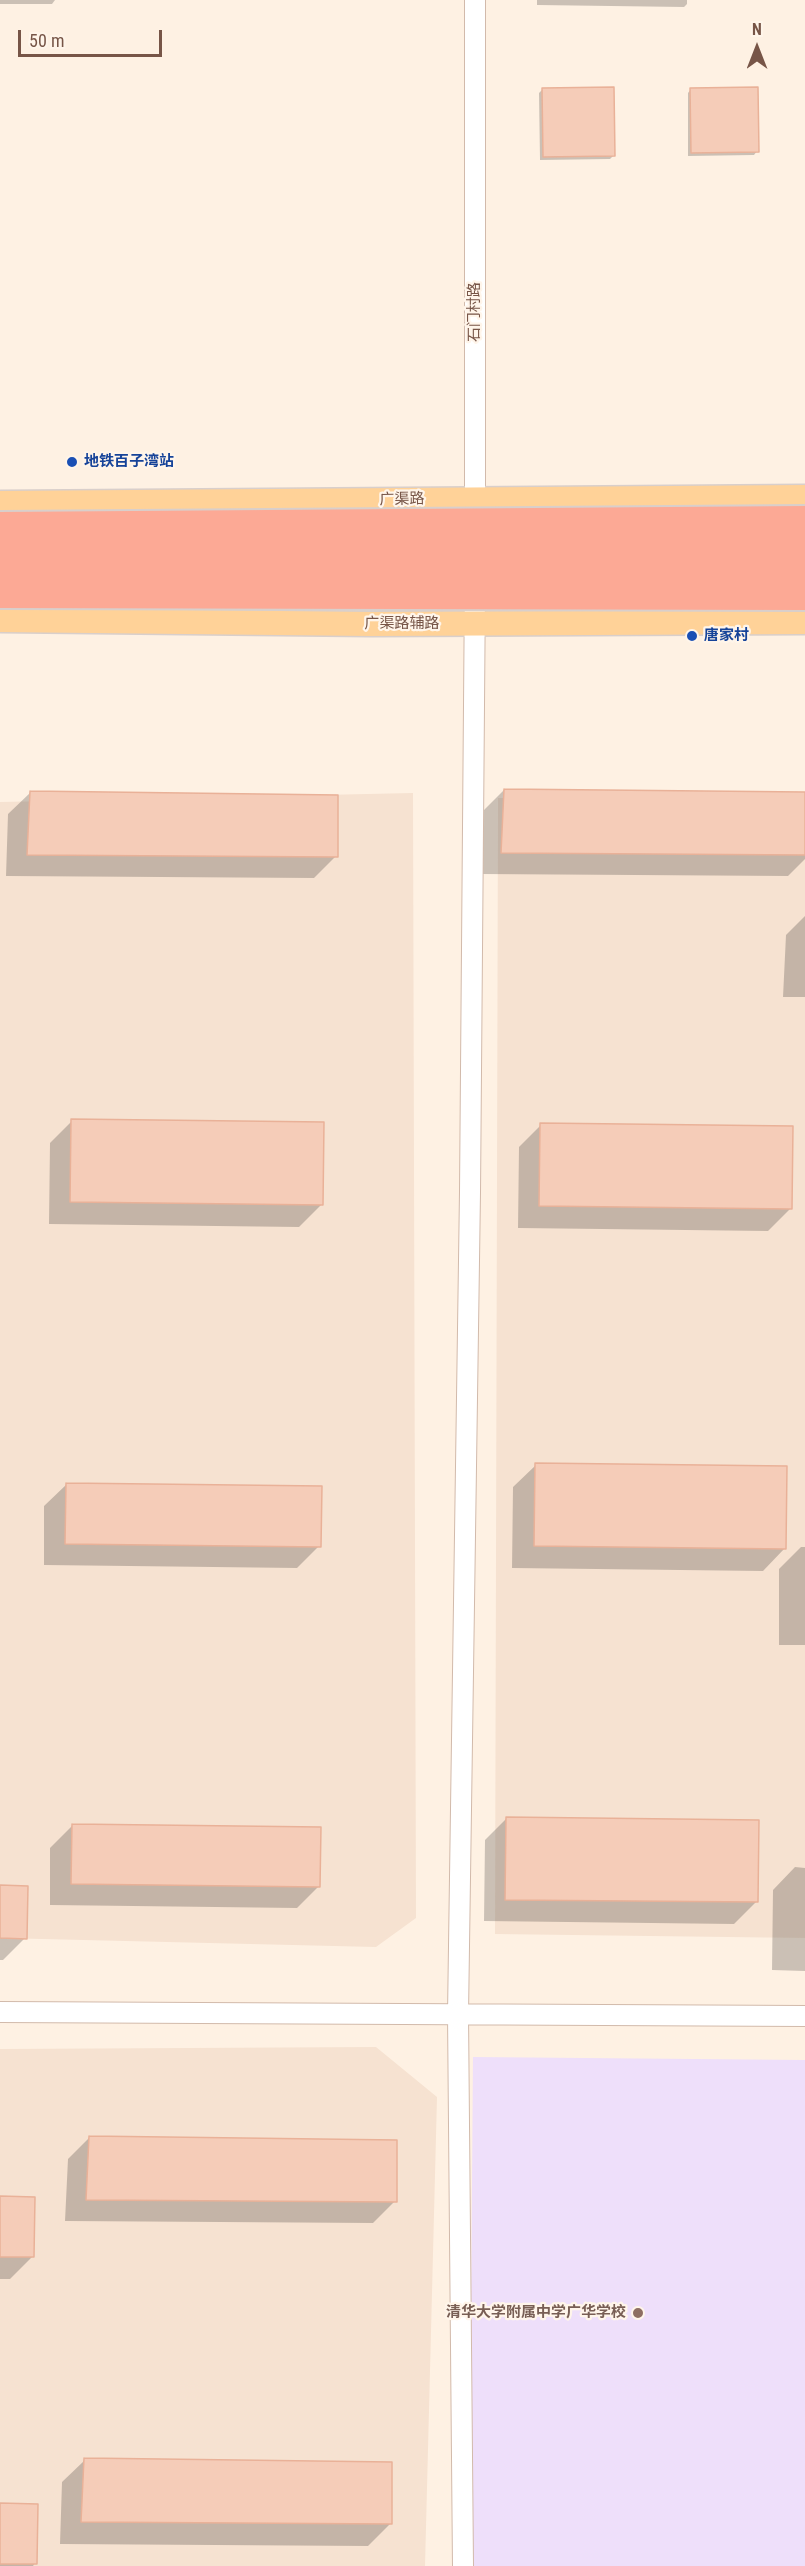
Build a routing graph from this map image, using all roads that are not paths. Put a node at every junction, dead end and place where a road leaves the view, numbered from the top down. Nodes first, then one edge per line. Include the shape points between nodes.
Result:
1 (476, 0) edge
2 (805, 497) edge
3 (670, 498) junction
4 (474, 500) junction
5 (277, 501) junction
6 (0, 503) edge
7 (805, 520) edge
8 (0, 526) edge
9 (805, 547) edge
10 (0, 548) edge
11 (805, 572) edge
12 (0, 573) edge
13 (0, 594) edge
14 (805, 596) edge
15 (0, 620) edge
16 (672, 622) junction
17 (805, 622) edge
18 (270, 623) junction
19 (476, 623) junction
20 (0, 2012) edge
21 (458, 2014) junction
22 (805, 2016) edge
23 (463, 2566) edge

1 - 4 street, 石门村路
2 - 3 main road, 广渠路
3 - 4 main road, 广渠路
3 - 16 street via 639,534 624,561 632,587
4 - 5 main road, 广渠路
4 - 19 street, 石门村路
5 - 6 main road, 广渠路
5 - 18 street via 302,537 305,584 292,607
7 - 8 highway, bridge
9 - 10 highway, bridge
11 - 12 highway, bridge
13 - 14 highway, bridge
15 - 18 main road, 广渠路辅路
16 - 17 main road, 广渠路辅路
16 - 19 main road, 广渠路辅路
18 - 19 main road, 广渠路辅路
19 - 21 street, 石门村路
20 - 21 street
21 - 22 street
21 - 23 street, 石门村路

